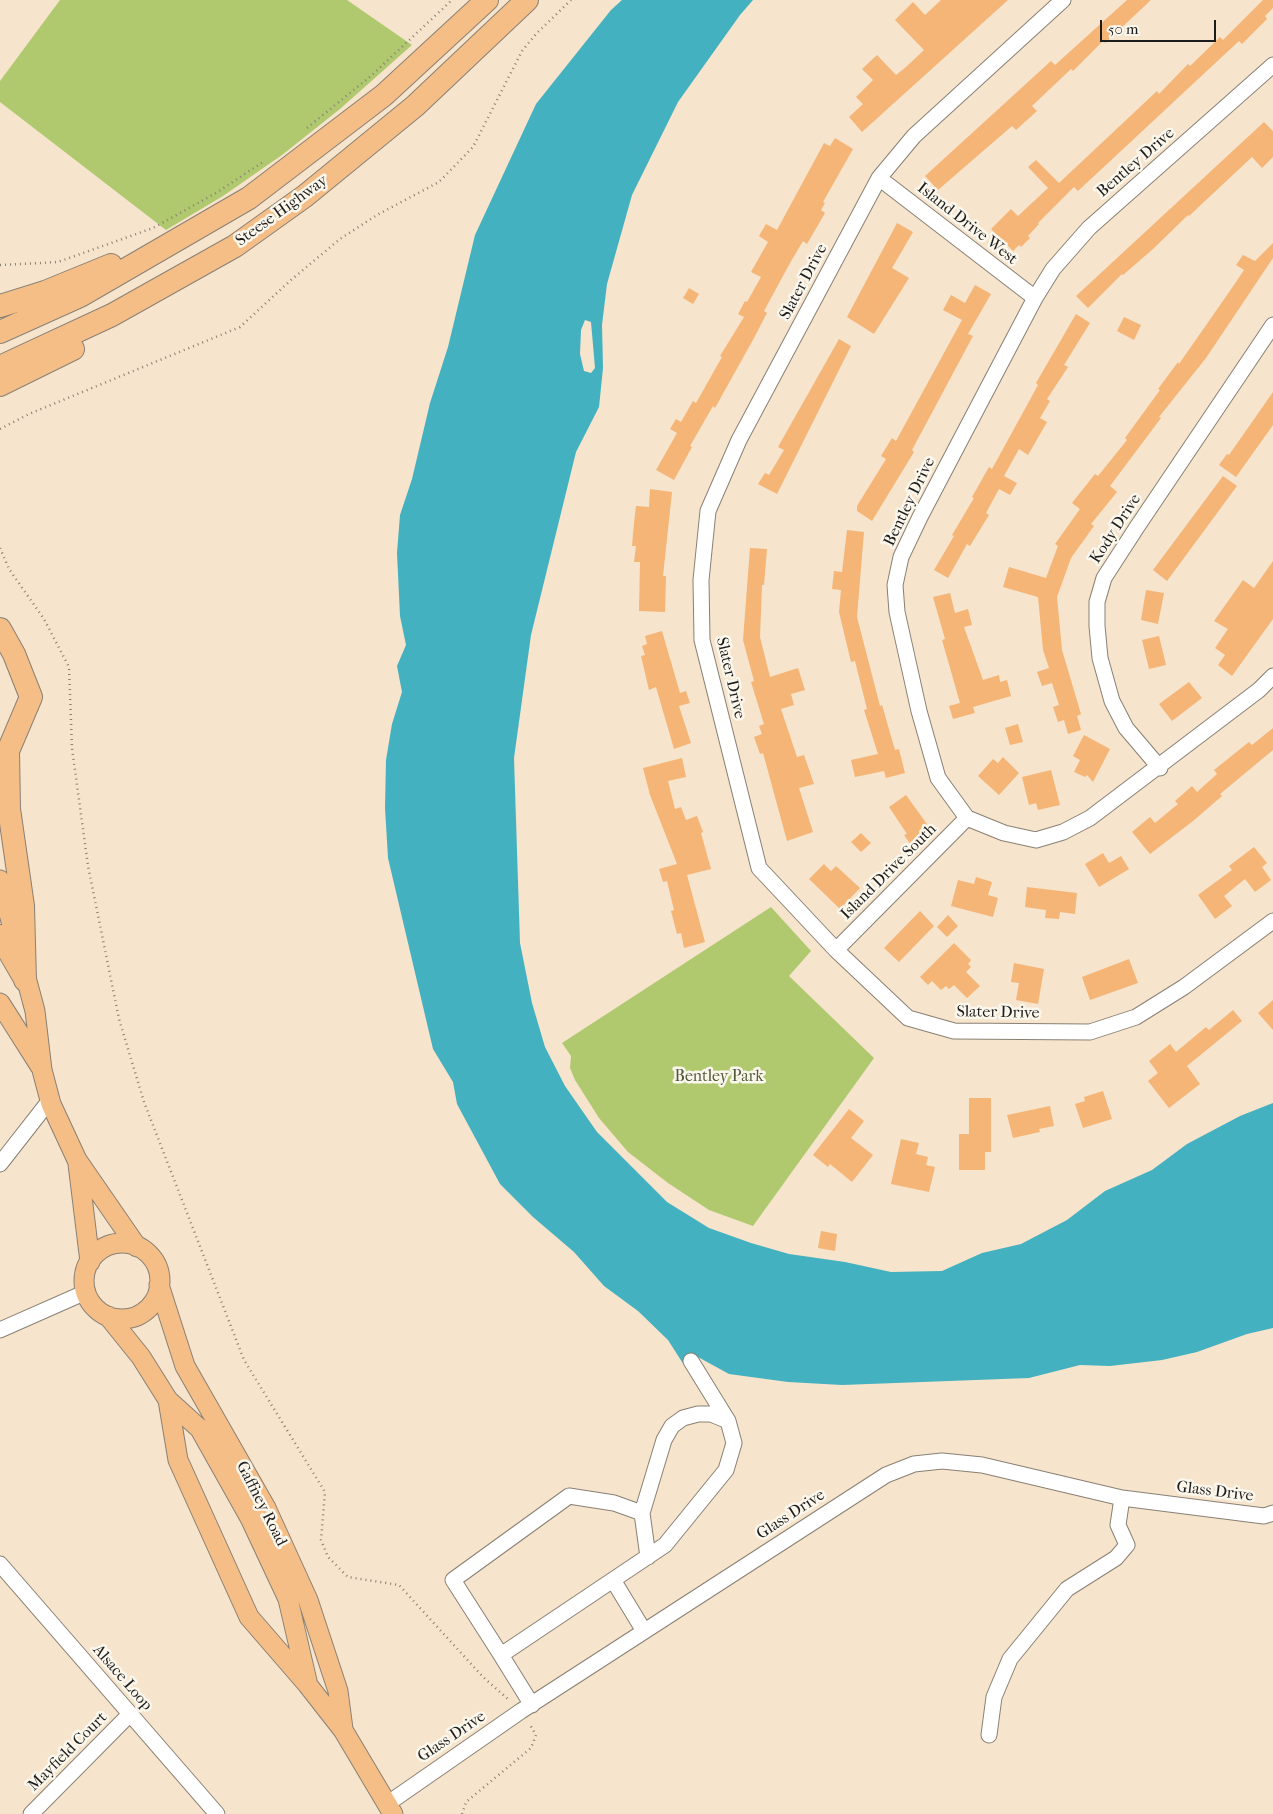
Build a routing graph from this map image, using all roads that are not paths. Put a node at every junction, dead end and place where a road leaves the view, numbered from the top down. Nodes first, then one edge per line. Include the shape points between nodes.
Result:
1 (487, 0) edge
2 (528, 0) edge
3 (1063, 0) edge
4 (1273, 65) edge
5 (879, 178) junction
6 (202, 227) junction
7 (235, 246) junction
8 (1035, 298) junction
9 (0, 306) edge
10 (1273, 326) edge
11 (0, 332) edge
12 (0, 367) edge
13 (0, 385) edge
14 (0, 629) edge
15 (1273, 676) edge
16 (4, 751) edge
17 (1160, 768) junction
18 (967, 818) junction
19 (0, 880) edge
20 (1273, 921) edge
21 (0, 936) edge
22 (836, 950) junction
23 (25, 980) junction
24 (0, 1003) edge
25 (42, 1070) junction
26 (50, 1100) junction
27 (77, 1160) junction
28 (0, 1164) edge
29 (138, 1246) junction
30 (90, 1262) junction
31 (159, 1285) junction
32 (86, 1292) junction
33 (108, 1316) junction
34 (0, 1330) edge
35 (691, 1361) dead end
36 (168, 1400) junction
37 (728, 1421) junction
38 (1122, 1498) junction
39 (642, 1513) junction
40 (1270, 1518) edge
41 (648, 1557) junction
42 (0, 1564) edge
43 (613, 1580) junction
44 (644, 1631) junction
45 (500, 1655) junction
46 (307, 1684) junction
47 (526, 1708) junction
48 (130, 1714) junction
49 (343, 1730) junction
50 (989, 1735) dead end
51 (390, 1809) edge
52 (31, 1814) edge
53 (217, 1814) edge

1 - 6 highway, Steese Highway via 384,95 249,198
2 - 7 highway, Steese Highway via 415,106 305,196
3 - 5 street, Slater Drive via 914,136
4 - 8 street, Bentley Drive via 1089,228 1053,269
5 - 8 street, Island Drive West
5 - 22 street, Slater Drive via 723,473 708,511 701,580 702,640 759,868
6 - 9 highway via 45,292
6 - 11 highway, Steese Highway via 80,296
7 - 12 highway, Steese Highway via 112,315
7 - 13 highway via 128,321
8 - 18 street, Bentley Drive via 905,549 895,585 919,710 938,778
10 - 17 street, Kody Drive via 1104,578 1097,626 1100,658 1112,701 1126,728
14 - 16 highway via 14,654 30,697
15 - 17 street
16 - 23 highway via 23,906
17 - 18 street via 1090,818 1063,832 1036,840
18 - 22 street, Island Drive South
19 - 23 main road
20 - 22 street, Slater Drive via 1184,987 1136,1017 1090,1032 954,1031 908,1018
21 - 23 highway
23 - 25 main road via 35,1011
24 - 25 main road
25 - 26 main road
26 - 27 main road
26 - 28 street
27 - 29 main road
27 - 30 main road
29 - 30 main road via 116,1244 104,1248
29 - 31 main road via 153,1260 160,1276
30 - 32 main road via 84,1278
31 - 33 main road via 152,1303 140,1314 124,1319
31 - 49 main road, Gaffney Road via 185,1366 266,1508 308,1600 338,1691
32 - 33 main road via 96,1309
32 - 34 street
33 - 36 main road, Gaffney Road via 141,1357
35 - 37 street
36 - 46 main road, Gaffney Road via 178,1460 249,1617
36 - 46 main road, Gaffney Road via 200,1429 250,1518 288,1598
37 - 39 street via 711,1414 698,1414 683,1418 672,1426 664,1440
37 - 41 street via 734,1443 726,1470 665,1545
38 - 40 street, Glass Drive
38 - 44 street, Glass Drive via 982,1465 942,1461 914,1464 886,1474
38 - 50 street via 1118,1525 1127,1545 1116,1558 1067,1589 1010,1659 994,1697
39 - 41 street
39 - 45 street via 614,1503 569,1496 453,1580
41 - 43 street
42 - 48 street, Alsace Loop
43 - 44 street
43 - 45 street
44 - 47 street, Glass Drive
45 - 47 street
46 - 49 main road, Gaffney Road
47 - 51 street, Glass Drive
48 - 52 street, Mayfield Court
48 - 53 street, Alsace Loop
49 - 51 main road, Gaffney Road

